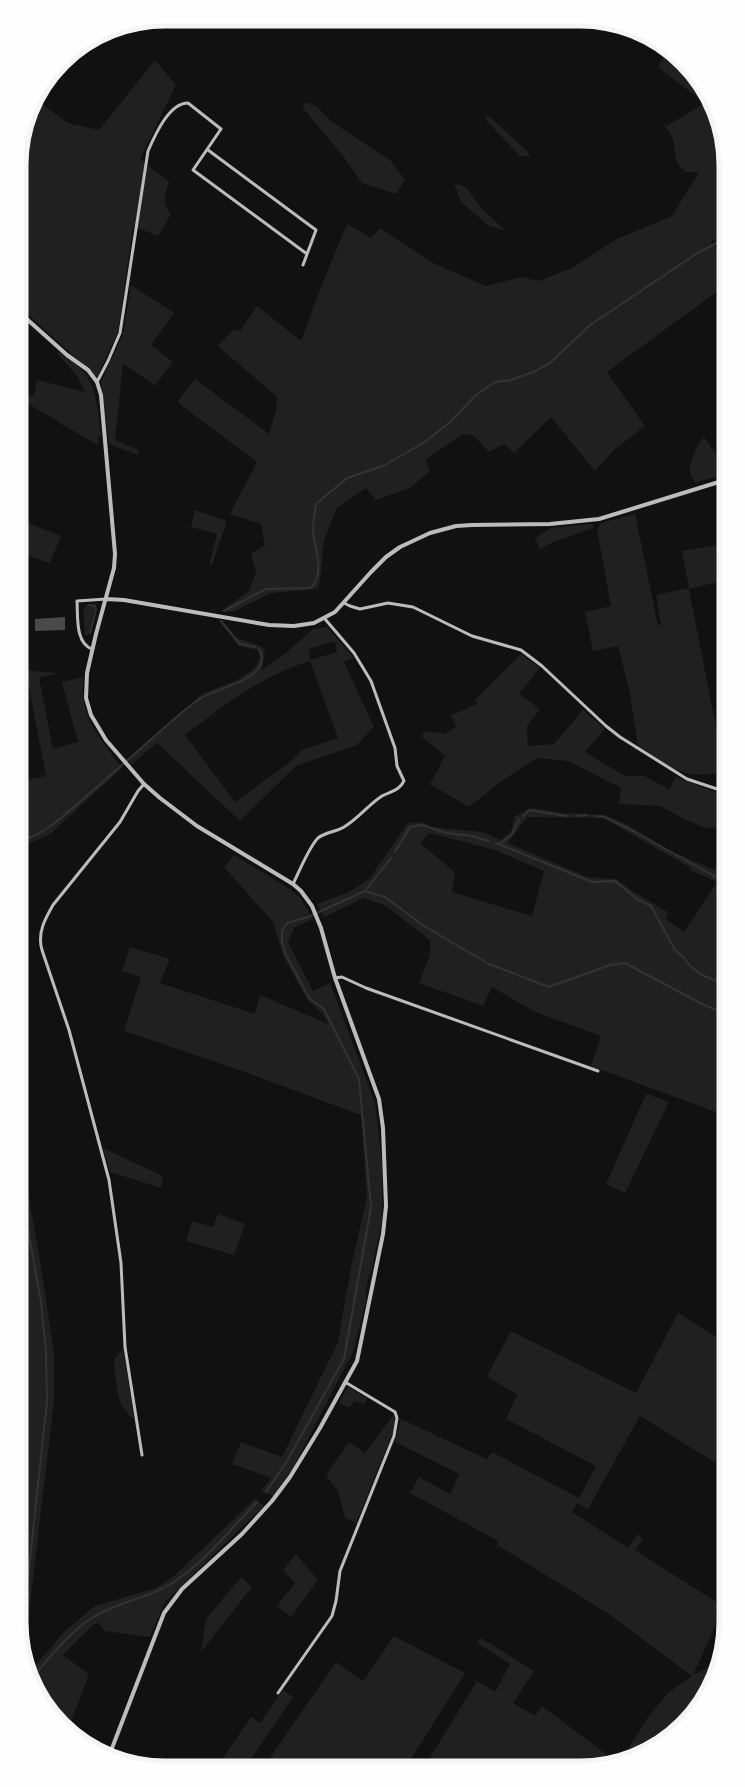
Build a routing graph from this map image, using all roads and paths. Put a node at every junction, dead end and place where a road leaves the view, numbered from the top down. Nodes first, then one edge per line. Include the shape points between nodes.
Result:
1 (208, 150) junction
2 (307, 254) junction
3 (303, 265) dead end
4 (26, 319) edge
5 (97, 382) junction
6 (719, 482) edge
7 (106, 599) junction
8 (344, 603) junction
9 (325, 619) junction
10 (92, 649) junction
11 (144, 784) junction
12 (719, 790) edge
13 (293, 884) junction
14 (335, 978) junction
15 (598, 1072) dead end
16 (345, 1382) junction
17 (142, 1455) dead end
18 (278, 1693) dead end
19 (110, 1750) edge

1 - 2 street via 316,230
1 - 2 street via 193,170
1 - 5 street via 221,129 188,103 176,106 156,132 148,151 120,333
2 - 3 street
4 - 5 street via 66,355 88,370
5 - 7 street via 101,395 115,543 114,568
6 - 8 street via 599,519 550,524 456,526 430,533 400,547 386,558
7 - 9 street via 120,599 269,625 294,626
7 - 10 street
7 - 10 street via 76,601 82,640
8 - 9 street
8 - 12 street via 360,609 388,603 413,607 472,636 521,650 620,737 686,779
9 - 13 street via 354,653 371,681 404,781 398,789 381,797 348,825 317,839
10 - 11 street via 86,687 88,708 99,729
11 - 13 street via 197,826
11 - 17 street via 120,822 53,905 44,920 40,939 69,1030 109,1180 121,1263 125,1347
13 - 14 street via 312,906 318,919
14 - 15 street via 342,977
14 - 16 street via 379,1099 386,1176 386,1216 383,1234 356,1361
16 - 18 street via 394,1412 397,1418 394,1436 340,1571 332,1616
16 - 19 street via 290,1477 272,1501 242,1534 182,1589 164,1613

